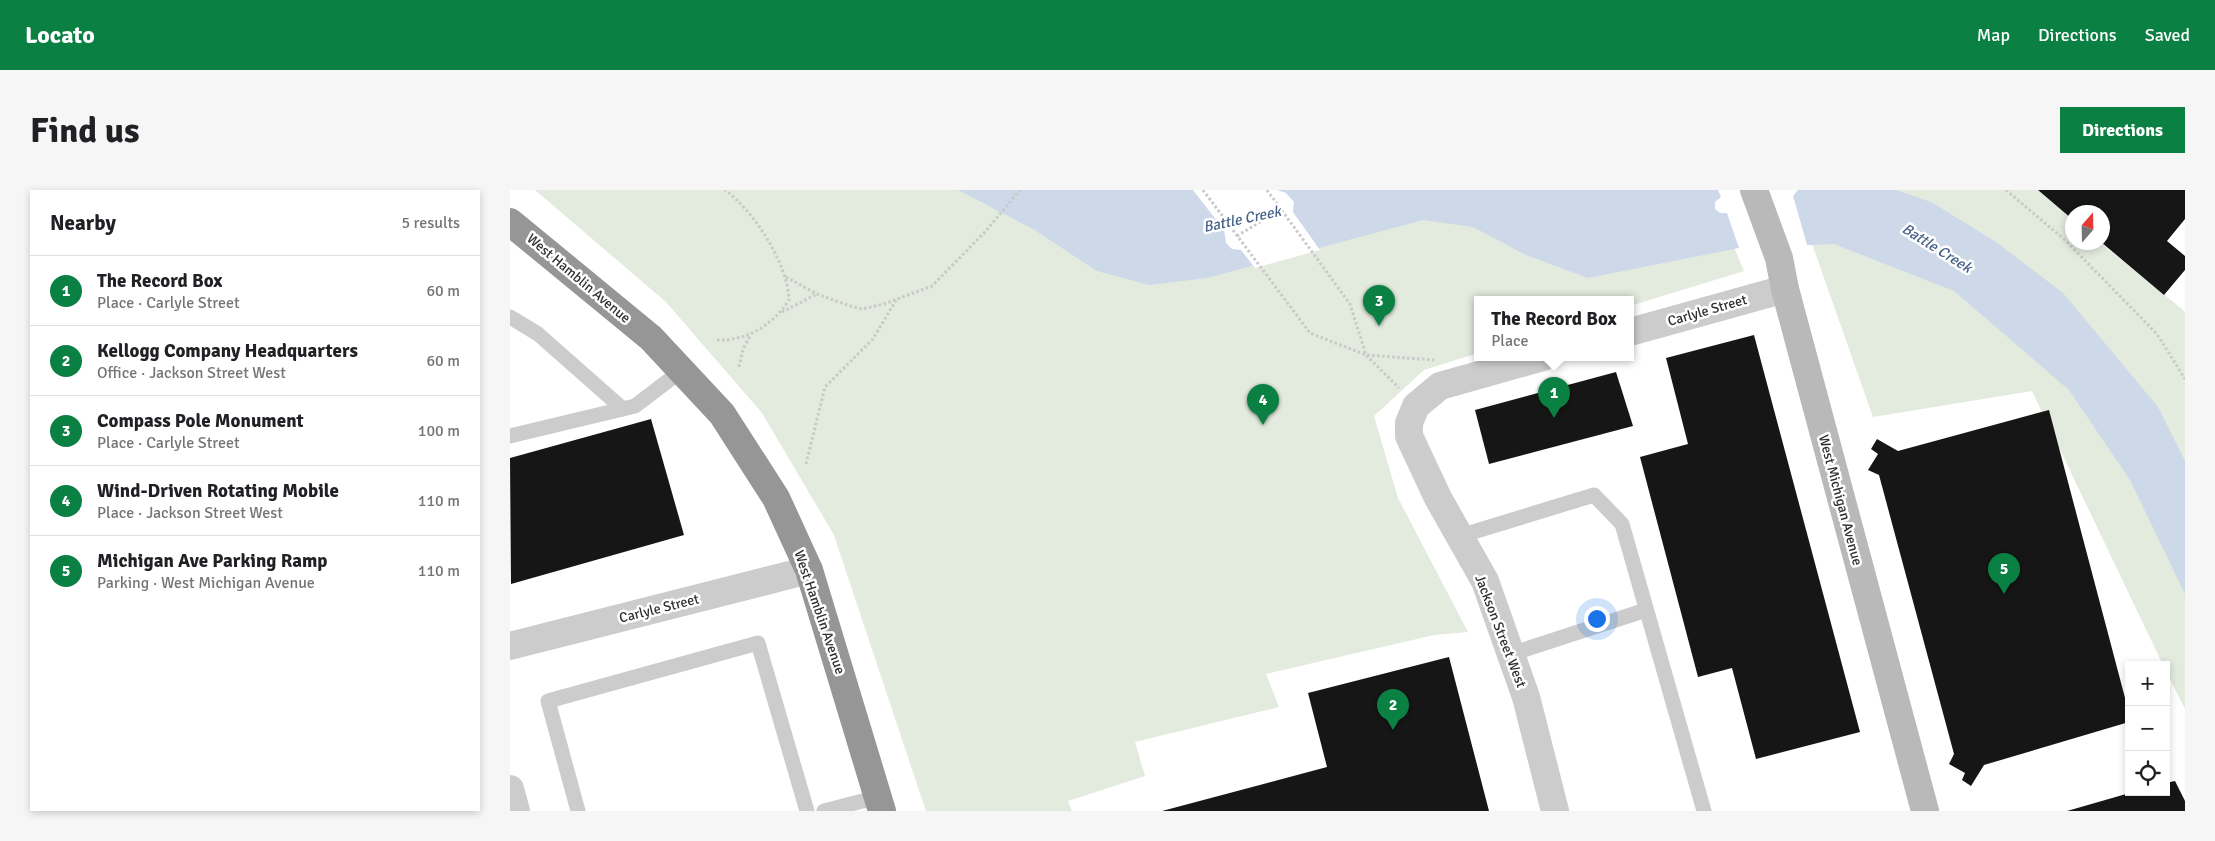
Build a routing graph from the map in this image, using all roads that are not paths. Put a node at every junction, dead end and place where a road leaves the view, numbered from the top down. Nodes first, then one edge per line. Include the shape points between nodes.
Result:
1 (1754, 190) edge
2 (510, 222) edge
3 (1785, 289) junction
4 (510, 317) edge
5 (1634, 331) edge
6 (1529, 361) edge
7 (681, 371) junction
8 (623, 409) junction
9 (510, 436) edge
10 (1460, 536) junction
11 (809, 570) junction
12 (1646, 610) junction
13 (510, 646) edge
14 (1511, 654) junction
15 (510, 789) edge
16 (880, 804) edge
17 (516, 811) edge
18 (578, 811) edge
19 (807, 811) edge
20 (824, 811) edge
21 (1555, 811) edge
22 (1704, 811) edge
23 (1925, 811) edge

1 - 3 street, West Michigan Avenue via 1779,258
2 - 7 highway, West Hamblin Avenue via 651,338
3 - 5 street, Carlyle Street
3 - 23 street, West Michigan Avenue
4 - 8 lane via 538,334
6 - 10 street, Jackson Street West via 1440,386 1416,406 1409,424 1412,447
7 - 8 lane via 635,406
7 - 11 highway, West Hamblin Avenue via 722,414 776,498
8 - 9 lane
10 - 12 lane via 1594,494 1622,524
10 - 14 street, Jackson Street West via 1485,581
11 - 13 street, Carlyle Street
11 - 16 highway, West Hamblin Avenue
12 - 14 lane
12 - 22 lane
14 - 21 street, Jackson Street West via 1526,697
15 - 17 street
16 - 20 lane
18 - 19 lane via 548,701 758,643

